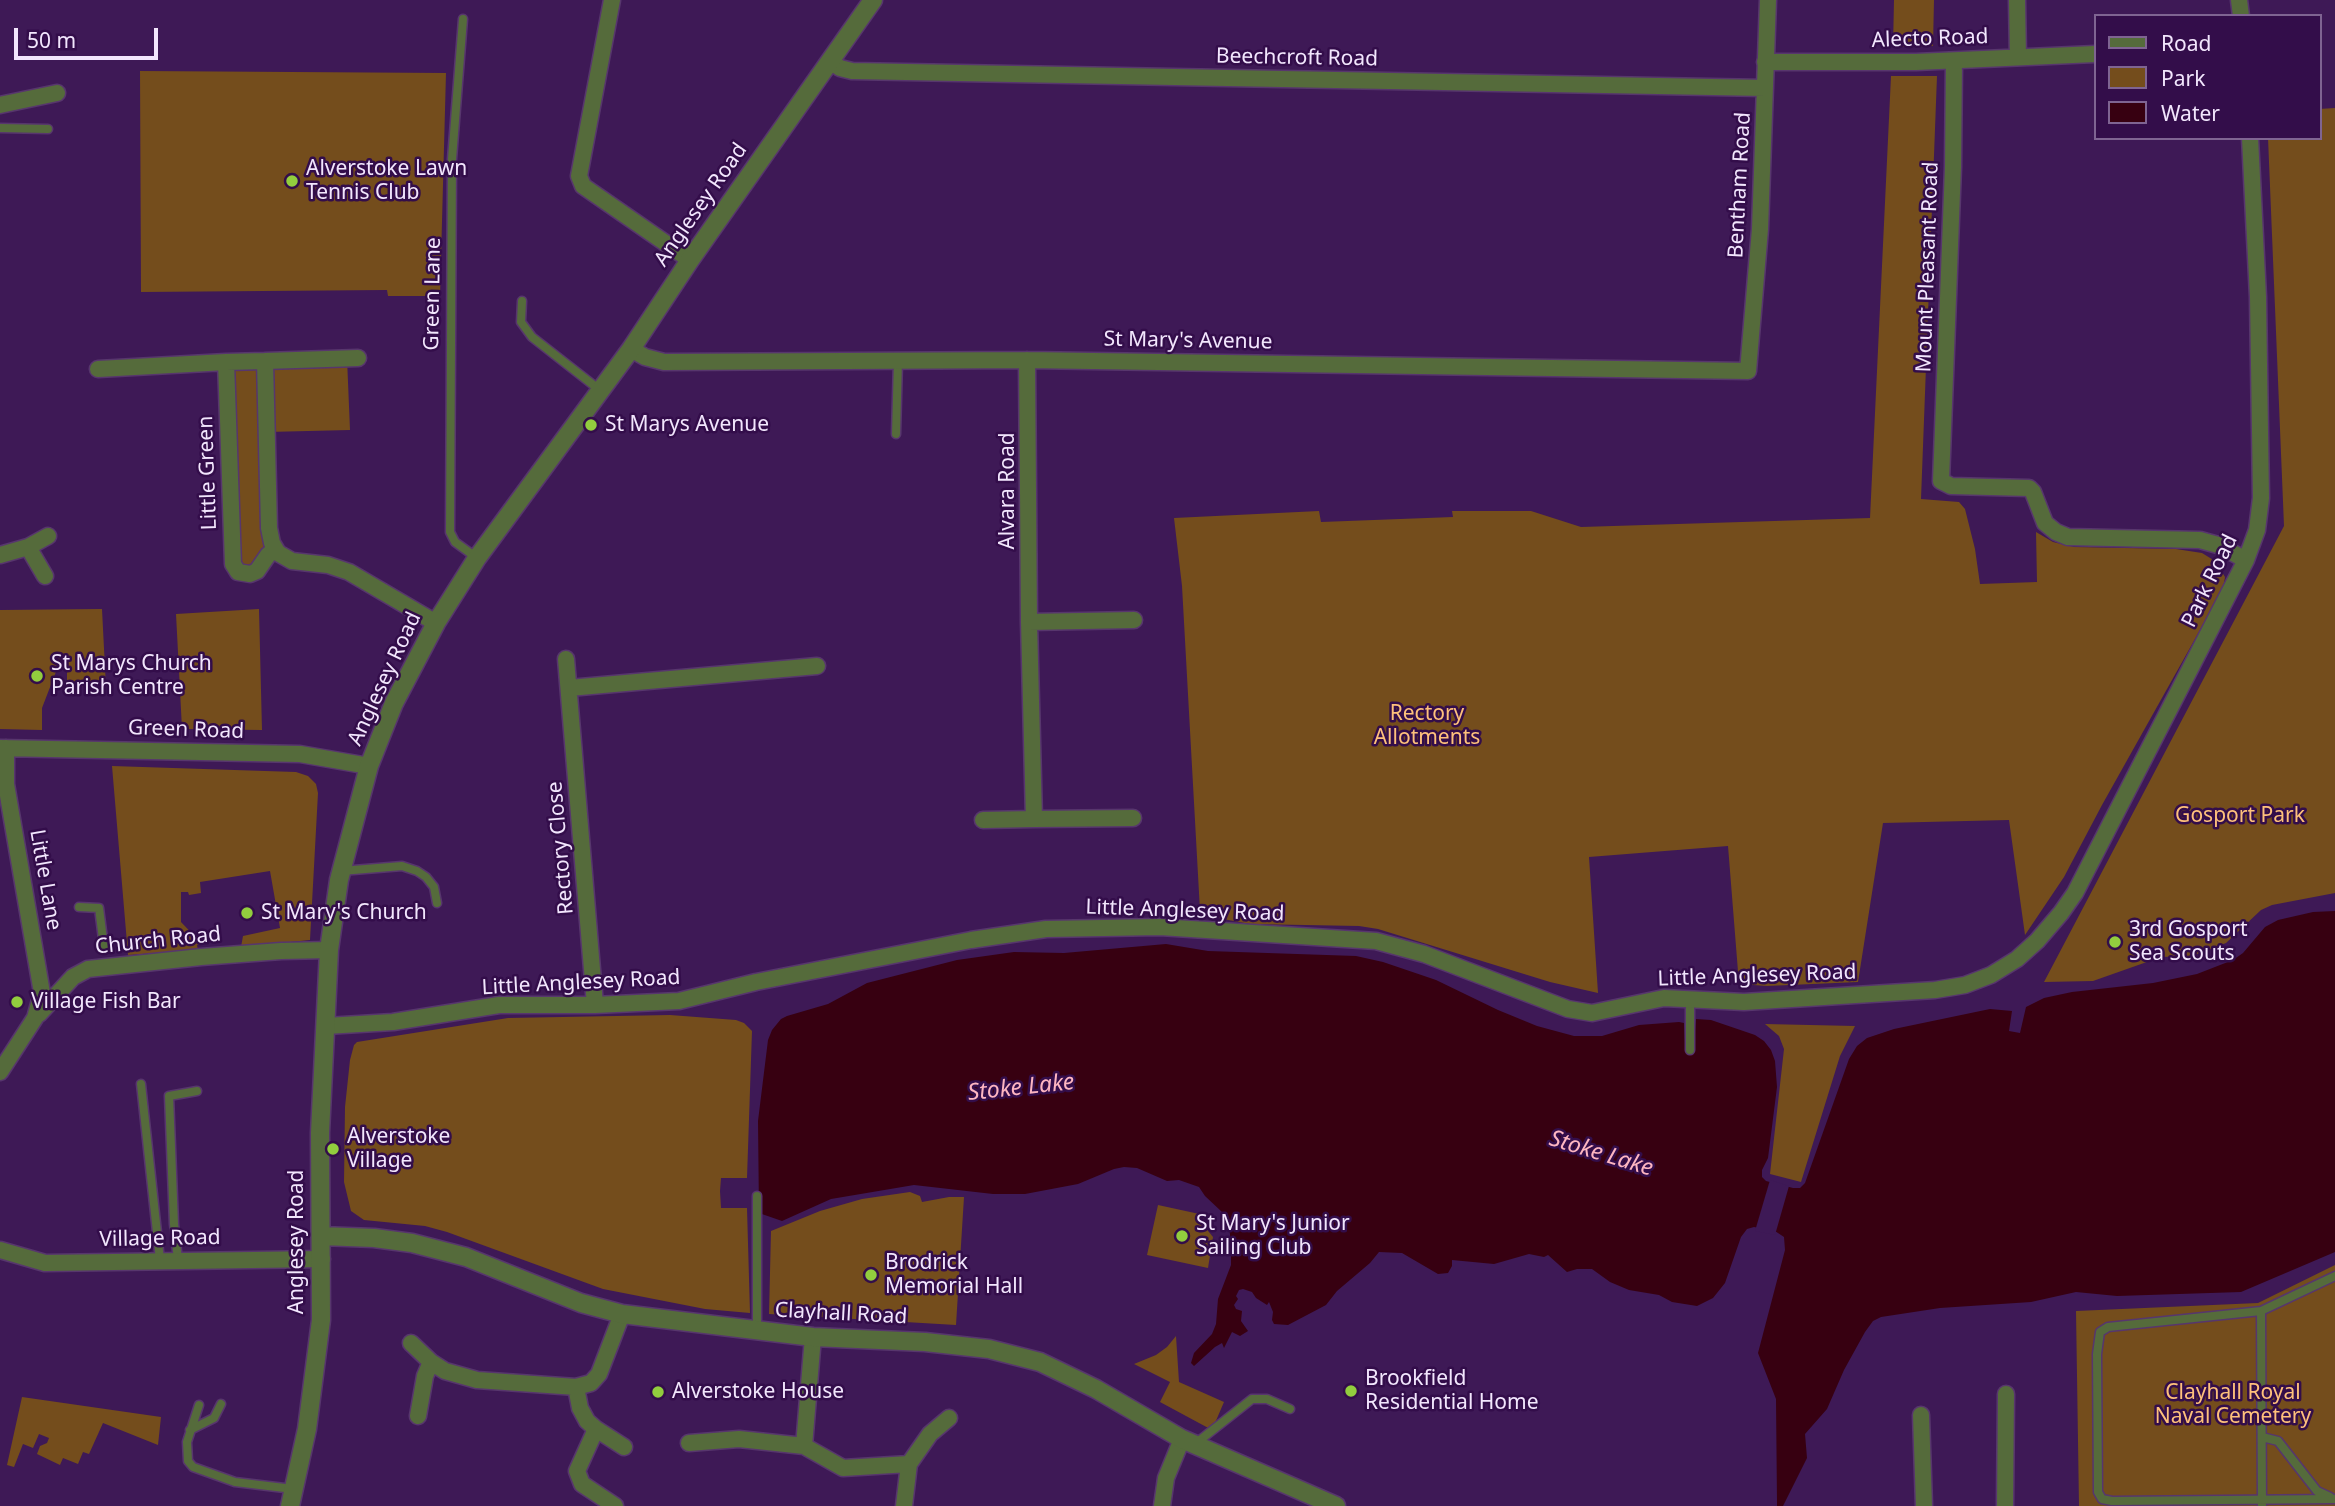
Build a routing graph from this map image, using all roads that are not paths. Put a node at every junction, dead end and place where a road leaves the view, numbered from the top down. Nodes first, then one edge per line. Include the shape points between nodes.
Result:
1 (612, 0) edge
2 (873, 0) edge
3 (1768, 0) edge
4 (2017, 0) edge
5 (463, 19) dead end
6 (2094, 54) edge
7 (2018, 57) junction
8 (830, 61) junction
9 (1954, 61) junction
10 (1766, 62) junction
11 (1765, 88) junction
12 (57, 93) dead end
13 (0, 105) edge
14 (0, 128) edge
15 (48, 129) dead end
16 (2249, 140) edge
17 (690, 260) junction
18 (522, 301) dead end
19 (631, 349) junction
20 (358, 358) dead end
21 (1027, 360) junction
22 (265, 361) junction
23 (898, 361) junction
24 (226, 362) junction
25 (98, 369) dead end
26 (1748, 371) joint
27 (601, 391) junction
28 (896, 434) dead end
29 (48, 536) dead end
30 (28, 547) junction
31 (275, 549) junction
32 (0, 555) edge
33 (477, 558) junction
34 (2246, 560) junction
35 (45, 576) dead end
36 (1134, 620) dead end
37 (1029, 622) junction
38 (436, 623) junction
39 (566, 659) dead end
40 (817, 666) dead end
41 (569, 688) junction
42 (3, 748) edge
43 (369, 766) junction
44 (1133, 818) dead end
45 (1034, 819) junction
46 (983, 820) dead end
47 (341, 871) junction
48 (437, 902) dead end
49 (79, 907) dead end
50 (104, 947) dead end
51 (329, 950) junction
52 (2025, 951) joint
53 (76, 974) junction
54 (41, 982) junction
55 (1690, 999) junction
56 (595, 1005) junction
57 (35, 1018) junction
58 (326, 1026) junction
59 (1690, 1050) dead end
60 (2, 1071) edge
61 (141, 1084) dead end
62 (197, 1091) dead end
63 (757, 1196) dead end
64 (321, 1236) junction
65 (0, 1250) edge
66 (160, 1259) junction
67 (322, 1259) junction
68 (178, 1260) junction
69 (2335, 1276) edge
70 (2262, 1311) junction
71 (622, 1314) junction
72 (757, 1332) junction
73 (813, 1337) junction
74 (411, 1343) dead end
75 (431, 1362) junction
76 (576, 1387) junction
77 (2006, 1394) dead end
78 (221, 1404) dead end
79 (199, 1405) dead end
80 (1290, 1409) dead end
81 (1921, 1415) dead end
82 (418, 1416) dead end
83 (949, 1418) dead end
84 (596, 1429) junction
85 (190, 1430) junction
86 (2262, 1437) junction
87 (1188, 1442) junction
88 (689, 1443) dead end
89 (804, 1446) junction
90 (624, 1447) dead end
91 (909, 1464) junction
92 (291, 1498) edge
93 (2335, 1498) edge
94 (2114, 1503) edge
95 (2262, 1503) edge
96 (615, 1506) edge
97 (904, 1506) edge
98 (1162, 1506) edge
99 (1334, 1506) edge
100 (1924, 1506) edge
101 (2005, 1506) edge

1 - 17 street via 579,176 583,186
2 - 8 street, Anglesey Road
3 - 10 street, Bentham Road
4 - 7 street
5 - 33 lane, Green Lane via 452,159 450,532 455,542
6 - 7 street, Alecto Road
7 - 9 street, Alecto Road
8 - 11 street, Beechcroft Road via 852,71
8 - 17 street, Anglesey Road
9 - 10 street, Alecto Road
9 - 34 street, Mount Pleasant Road via 1941,481 1947,485 2029,488 2045,523 2064,536 2200,540
10 - 11 street, Bentham Road
11 - 26 street, Bentham Road
12 - 13 street
14 - 15 lane
16 - 34 street, Park Road via 2257,268 2261,498 2257,530
17 - 19 street, Anglesey Road
18 - 27 lane via 521,322 532,337
19 - 23 street, St Mary's Avenue via 664,362
19 - 27 street, Anglesey Road
20 - 22 street
21 - 23 street, St Mary's Avenue
21 - 26 street, St Mary's Avenue
21 - 37 street, Alvara Road
22 - 24 street
22 - 31 street via 269,519
23 - 28 lane
24 - 25 street
24 - 31 street, Little Green via 233,564 238,572 250,574
27 - 33 street, Anglesey Road
29 - 30 street
30 - 32 street
30 - 35 street
31 - 38 street via 292,561 349,572
33 - 38 street, Anglesey Road
34 - 52 street, Park Road via 2082,882 2061,913
36 - 37 street
37 - 45 street, Alvara Road
38 - 43 street, Anglesey Road via 394,703
39 - 41 street, Rectory Close
40 - 41 street
41 - 56 street, Rectory Close
42 - 43 street, Green Road via 300,754
42 - 54 street, Little Lane
43 - 47 street, Anglesey Road
44 - 45 street
45 - 46 street
47 - 48 lane via 402,866 417,871 434,887
47 - 51 street, Anglesey Road
49 - 50 lane via 99,908
51 - 53 street, Church Road via 106,963
51 - 58 street, Anglesey Road
52 - 55 street, Little Anglesey Road via 1991,975 1935,990 1744,1002
53 - 54 street, Church Road
53 - 57 street, Church Road
54 - 57 street, Little Lane via 42,998
55 - 56 street, Little Anglesey Road via 1654,999 1602,1013 1582,1012 1376,941 1144,927 1020,932 679,1001
55 - 59 lane
56 - 58 street, Little Anglesey Road via 499,1005 394,1023
57 - 60 street
58 - 64 street, Anglesey Road
61 - 66 lane
62 - 68 lane via 169,1096
63 - 72 lane
64 - 67 street, Anglesey Road
64 - 71 street, Clayhall Road via 387,1240 466,1256 581,1303
65 - 66 street, Village Road via 45,1263
66 - 68 street, Village Road
67 - 68 street, Village Road
67 - 92 street, Anglesey Road via 316,1373
69 - 70 lane
70 - 86 lane
70 - 94 lane via 2113,1325 2100,1332 2098,1493
71 - 72 street, Clayhall Road
71 - 76 street via 599,1374 591,1383
72 - 73 street, Clayhall Road
73 - 87 street, Clayhall Road via 989,1349 1040,1362
73 - 89 street
74 - 75 street
75 - 76 street via 477,1380
75 - 82 street
76 - 84 street via 582,1413
77 - 101 street
78 - 85 lane via 214,1418
79 - 85 lane
80 - 87 lane via 1267,1399 1252,1399
81 - 100 street
83 - 91 street via 930,1434
84 - 90 street
84 - 96 street via 579,1462 578,1476 587,1488
85 - 92 lane via 186,1454 193,1467
86 - 93 lane via 2278,1441 2317,1491
86 - 95 lane
87 - 98 street via 1166,1478
87 - 99 street, Clayhall Road
88 - 89 street via 739,1439
89 - 91 street via 843,1468
91 - 97 street
93 - 95 lane
94 - 95 lane

